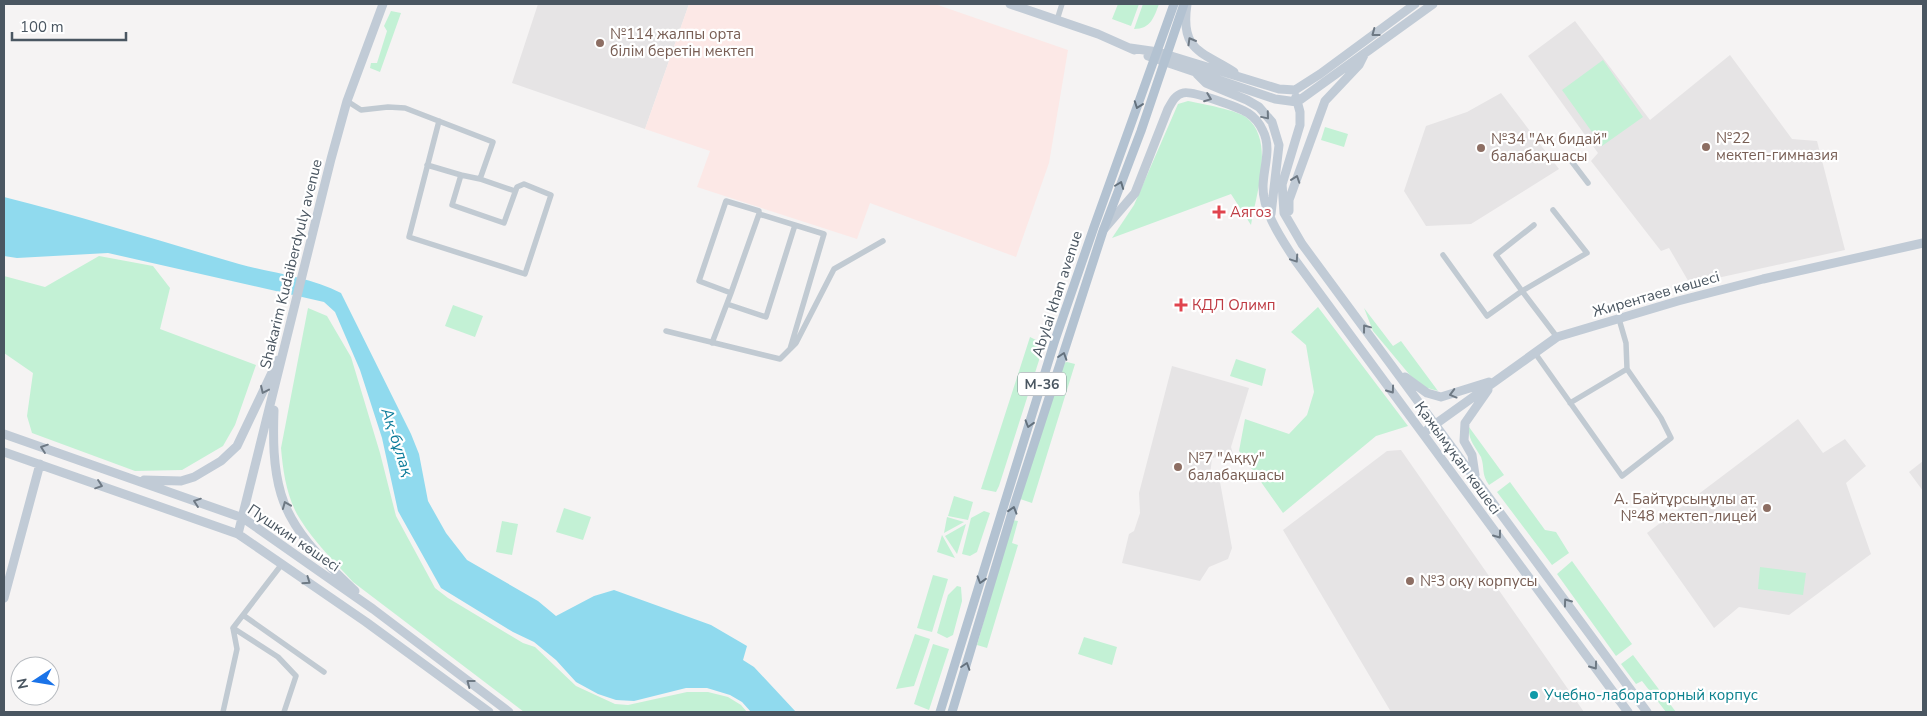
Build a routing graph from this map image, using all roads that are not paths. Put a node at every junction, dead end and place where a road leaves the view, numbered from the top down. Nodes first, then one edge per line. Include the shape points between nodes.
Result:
1 (383, 4) edge
2 (1010, 4) edge
3 (1062, 4) edge
4 (1174, 4) edge
5 (1185, 4) edge
6 (1415, 4) edge
7 (1433, 4) edge
8 (1057, 20) junction
9 (1364, 56) junction
10 (1161, 57) junction
11 (1196, 73) junction
12 (1244, 78) junction
13 (1295, 90) junction
14 (347, 101) junction
15 (1297, 102) junction
16 (438, 121) junction
17 (1569, 158) dead end
18 (427, 165) junction
19 (461, 175) junction
20 (480, 179) junction
21 (1282, 183) junction
22 (1588, 183) dead end
23 (515, 191) junction
24 (1553, 210) dead end
25 (759, 214) junction
26 (1271, 217) junction
27 (794, 225) junction
28 (1534, 225) dead end
29 (1291, 227) junction
30 (1103, 231) junction
31 (883, 240) dead end
32 (1923, 243) edge
33 (1443, 256) dead end
34 (1522, 292) junction
35 (731, 293) junction
36 (727, 304) junction
37 (1619, 319) junction
38 (666, 331) dead end
39 (1557, 337) junction
40 (712, 344) junction
41 (284, 346) junction
42 (790, 349) junction
43 (1535, 353) junction
44 (1627, 369) junction
45 (1399, 373) junction
46 (1496, 381) junction
47 (274, 393) junction
48 (1570, 403) junction
49 (1436, 424) junction
50 (1422, 433) junction
51 (4, 434) edge
52 (4, 452) edge
53 (40, 464) junction
54 (1476, 478) junction
55 (135, 480) junction
56 (243, 518) junction
57 (238, 534) junction
58 (282, 564) junction
59 (4, 598) edge
60 (373, 609) junction
61 (243, 615) junction
62 (233, 628) junction
63 (324, 672) dead end
64 (223, 712) edge
65 (284, 712) edge
66 (489, 712) edge
67 (509, 712) edge
68 (940, 712) edge
69 (952, 712) edge
70 (1628, 712) edge
71 (1647, 712) edge

1 - 14 main road, Shakarim Kudaiberdyuly avenue
2 - 8 main road
3 - 8 street
4 - 10 main road, Abylai khan avenue / M-36
5 - 10 main road, Abylai khan avenue / M-36
12 -> 5 main road via 1194,47 1185,28
6 -> 13 main road
7 - 9 main road
8 - 10 main road
9 - 15 main road
29 -> 9 main road via 1289,200 1325,101
10 - 11 main road
10 - 12 main road
30 -> 10 main road, Abylai khan avenue / M-36
10 -> 68 main road, Abylai khan avenue / M-36 via 1094,227 1055,340
11 - 15 main road via 1275,100
11 -> 26 main road via 1206,83 1259,107 1272,122 1279,146
12 - 13 main road via 1279,89
13 - 15 main road
14 - 16 street via 362,110 405,108
14 - 41 main road, Shakarim Kudaiberdyuly avenue
15 - 21 main road via 1300,124
16 - 18 street
16 - 20 street via 493,142
17 - 22 street
18 - 19 street
18 - 23 street via 409,237 525,274 551,195 524,184
19 - 20 street
19 - 23 street via 452,205 504,223
20 - 23 street
21 - 26 main road
21 - 29 main road via 1284,213
24 - 34 street via 1587,253
25 - 27 street
25 - 35 street
25 - 35 street via 759,210 726,201 699,281
30 -> 26 main road, Қажымұқан көшесі via 1134,194 1168,109 1174,98 1183,92 1194,92 1248,113 1263,130 1267,140 1264,195
26 -> 50 main road, Қажымұқан көшесі via 1295,260
27 - 36 street via 766,317
27 - 42 street via 824,234
28 - 34 street via 1496,255
45 -> 29 main road, Қажымұқан көшесі
69 -> 30 main road, Abylai khan avenue / M-36 via 1014,506
31 - 42 street via 834,269
32 - 37 main road, Жирентаев көшесі via 1763,279
33 - 34 street via 1488,316
34 - 39 street
35 - 36 street
36 - 40 street
37 - 39 main road, Жирентаев көшесі
37 - 44 street via 1626,343
38 - 40 street
39 - 43 main road, Жирентаев көшесі
40 - 42 street via 780,359
41 - 47 main road, Shakarim Kudaiberdyuly avenue
41 -> 55 main road via 238,446 194,477 181,481
43 - 46 main road, Жирентаев көшесі
43 - 48 street
44 - 48 street
44 - 48 street via 1671,438 1622,476
46 -> 45 main road via 1441,397 1427,393
45 - 49 main road, Қажымұқан көшесі
46 - 49 main road, Жирентаев көшесі
46 - 54 main road via 1465,424 1464,441 1472,455
47 - 56 main road, Shakarim Kudaiberdyuly avenue
60 -> 47 main road via 307,541 289,514 281,494 276,465
49 - 50 main road, Жирентаев көшесі
49 - 54 main road, Қажымұқан көшесі
50 -> 70 main road, Қажымұқан көшесі
55 -> 51 main road, Пушкин көшесі
52 - 53 main road, Пушкин көшесі
53 -> 57 main road, Пушкин көшесі
53 - 59 main road
71 -> 54 main road, Қажымұқан көшесі
56 -> 55 main road, Пушкин көшесі
56 - 57 main road, Shakarim Kudaiberdyuly avenue
56 - 60 main road, Пушкин көшесі
57 - 58 main road, Пушкин көшесі
58 - 61 street
58 -> 66 main road, Пушкин көшесі
67 -> 60 main road, Пушкин көшесі
61 - 62 street
61 - 63 street
62 - 64 street via 237,649
62 - 65 street via 278,657 296,676

